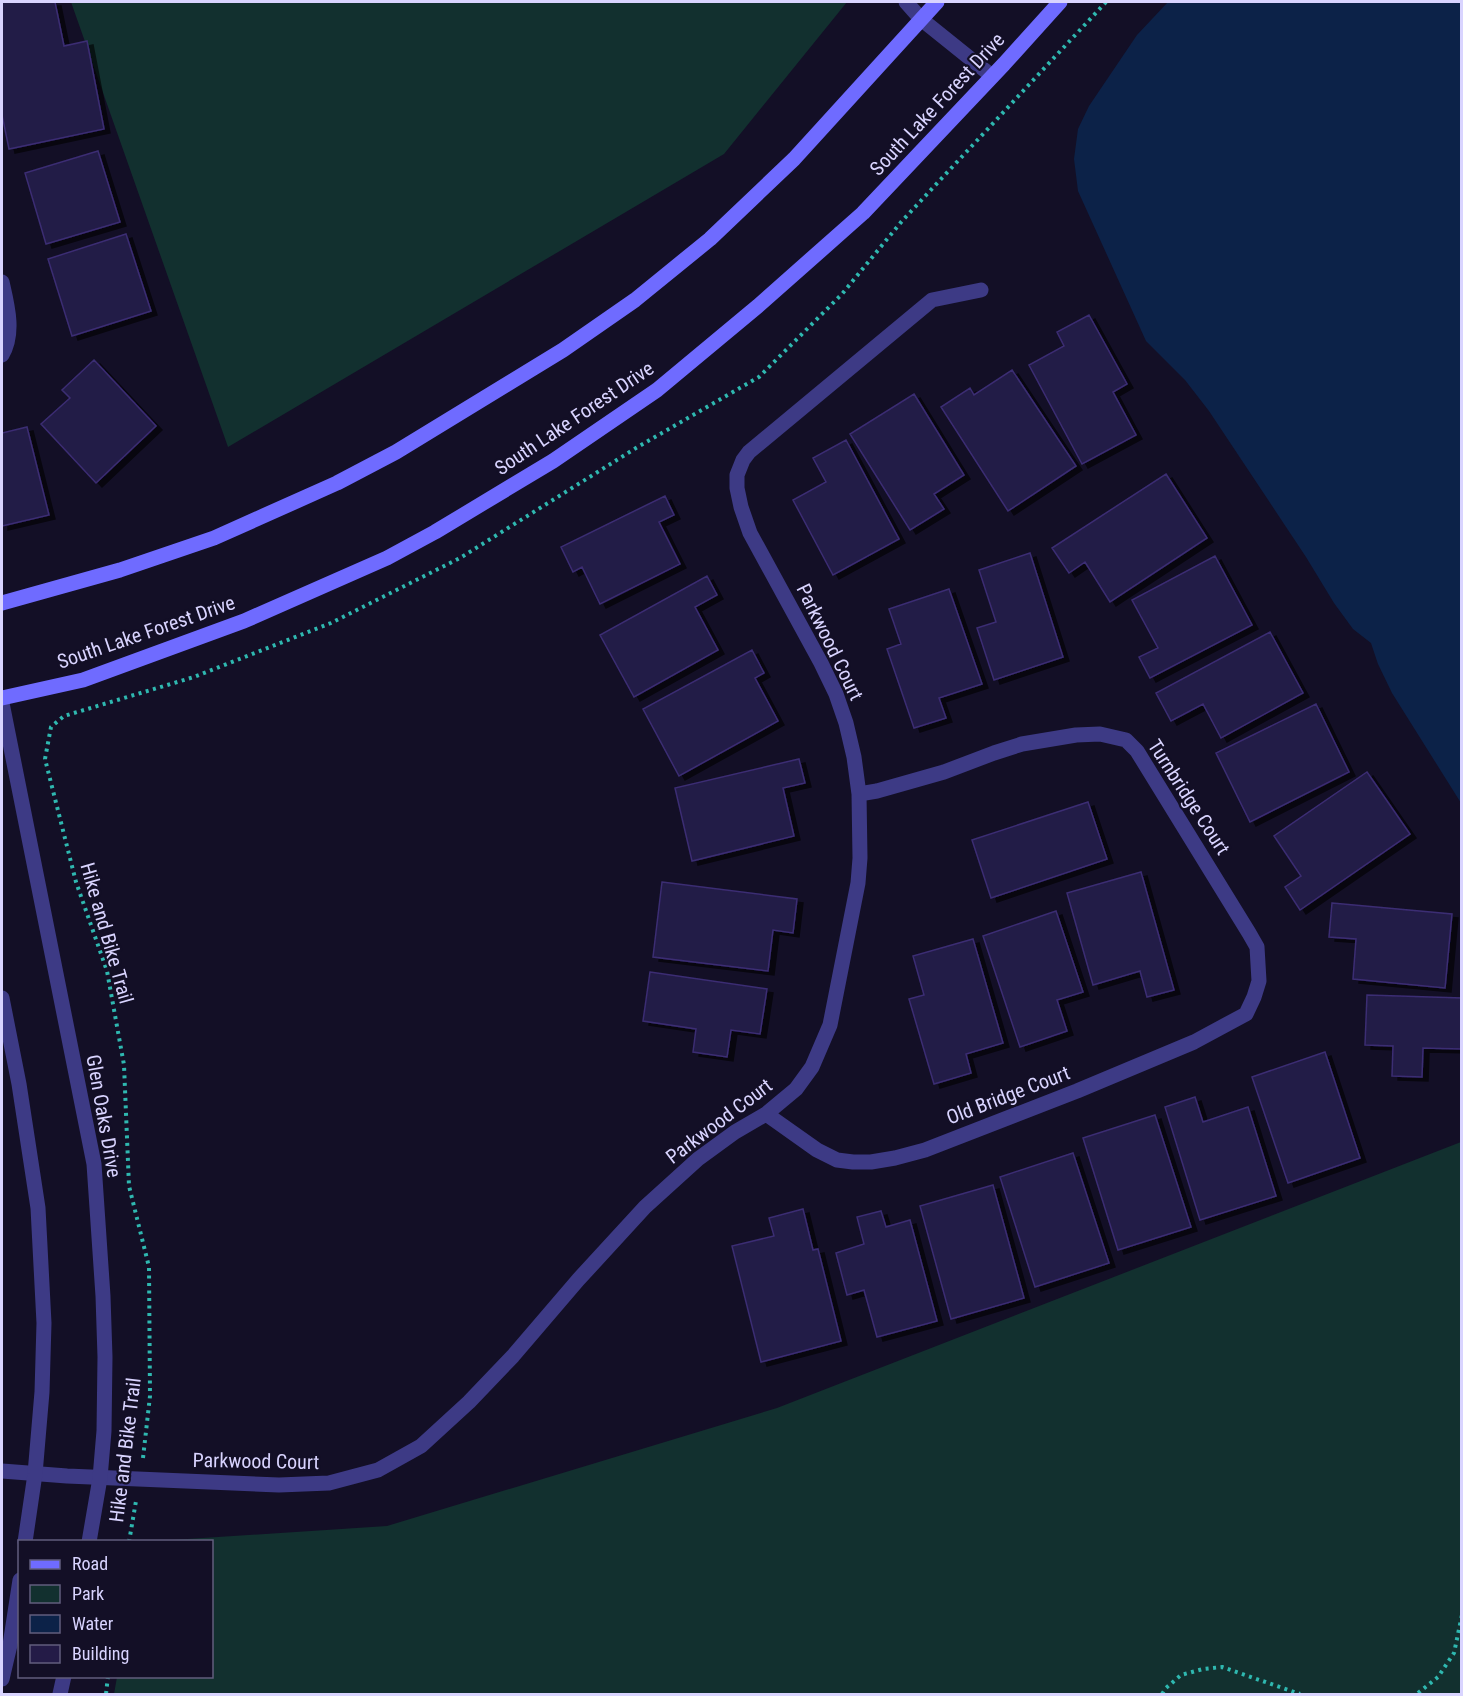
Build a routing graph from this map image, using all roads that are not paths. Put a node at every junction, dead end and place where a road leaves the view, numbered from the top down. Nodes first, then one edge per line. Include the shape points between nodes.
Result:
1 (906, 2) edge
2 (937, 2) edge
3 (1060, 2) edge
4 (921, 19) junction
5 (992, 76) junction
6 (2, 282) edge
7 (981, 290) dead end
8 (2, 355) edge
9 (2, 603) edge
10 (2, 698) edge
11 (2, 704) edge
12 (859, 794) junction
13 (1254, 997) joint
14 (2, 998) edge
15 (766, 1114) junction
16 (2, 1470) edge
17 (35, 1474) junction
18 (100, 1478) junction
19 (25, 1540) edge
20 (89, 1540) edge
21 (18, 1593) edge
22 (2, 1678) edge
23 (64, 1678) edge
24 (60, 1695) edge

1 - 4 street
2 - 4 main road
3 - 5 main road, South Lake Forest Drive
4 - 5 street
4 - 9 main road via 794,159 710,239 635,300 563,350 396,452 225,534 120,570
5 - 10 main road, South Lake Forest Drive via 863,213 758,306 657,390 553,461 387,558 244,621 83,680
6 - 8 street via 10,323
7 - 12 street, Parkwood Court via 932,300 750,452 737,474 741,507 750,533 836,694 854,757
11 - 18 street, Glen Oaks Drive via 94,1164 105,1347
12 - 13 street, Turnbridge Court via 944,772 1022,744 1100,734 1126,740 1137,751 1250,933 1257,948 1259,981
12 - 15 street, Parkwood Court via 858,883 830,1025 812,1067 796,1089
13 - 15 street, Old Bridge Court via 1245,1014 1194,1042 1055,1100 895,1158 871,1162 837,1160
14 - 17 street via 38,1208 44,1323
15 - 18 street, Parkwood Court via 698,1159 645,1207 469,1402 421,1446 378,1470 329,1483 279,1485
16 - 17 street, Parkwood Court
17 - 18 street, Parkwood Court
17 - 19 street
18 - 20 street, Glen Oaks Drive
21 - 22 street
23 - 24 street

